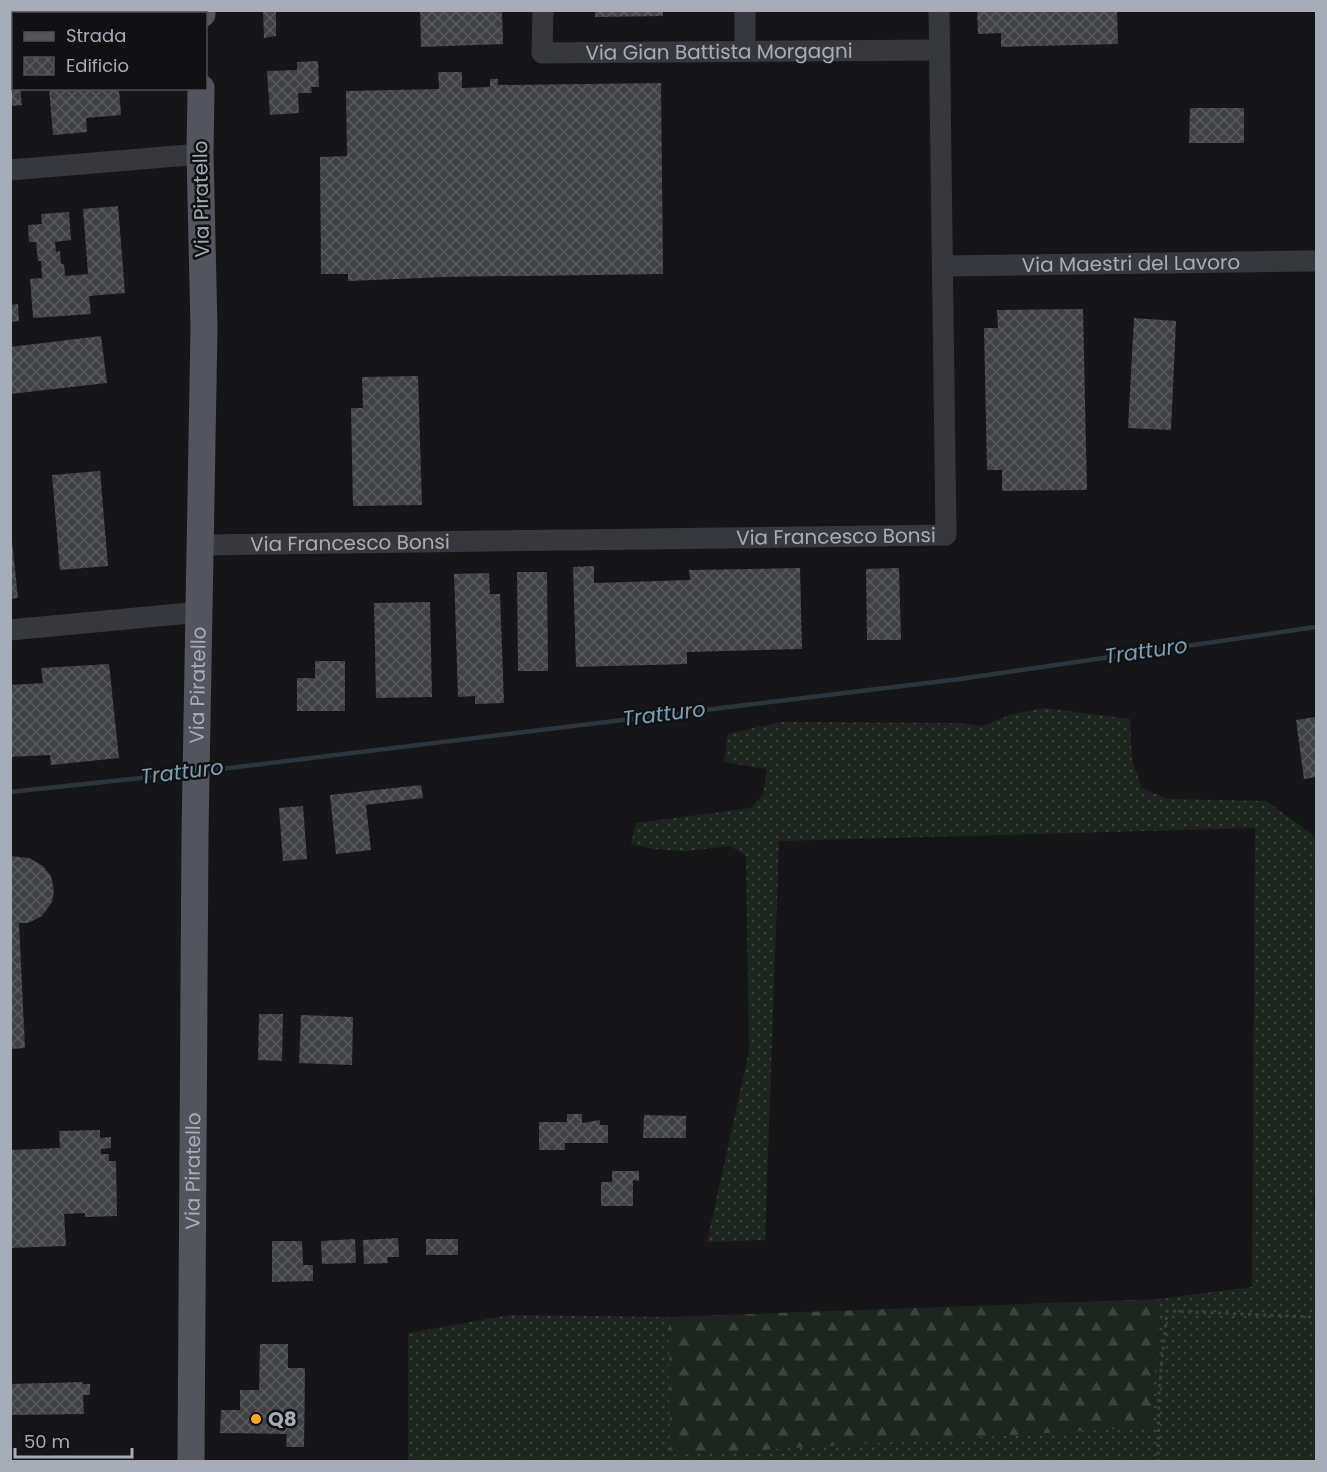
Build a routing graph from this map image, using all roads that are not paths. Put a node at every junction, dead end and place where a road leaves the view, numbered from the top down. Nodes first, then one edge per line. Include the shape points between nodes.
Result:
1 (543, 10) edge
2 (745, 10) edge
3 (939, 10) edge
4 (940, 50) junction
5 (746, 51) junction
6 (201, 90) edge
7 (200, 154) junction
8 (10, 171) edge
9 (1317, 261) edge
10 (943, 266) junction
11 (200, 545) junction
12 (200, 612) junction
13 (10, 630) edge
14 (191, 1461) edge

1 - 5 street, Via Gian Battista Morgagni via 542,53
2 - 5 street
3 - 4 street, Via Francesco Bonsi
4 - 5 street, Via Gian Battista Morgagni
4 - 10 street, Via Francesco Bonsi
6 - 7 main road, Via Piratello
7 - 8 street
7 - 11 main road, Via Piratello via 204,328
9 - 10 street, Via Maestri del Lavoro
10 - 11 street, Via Francesco Bonsi via 946,535
11 - 12 main road, Via Piratello
12 - 13 street
12 - 14 main road, Via Piratello

